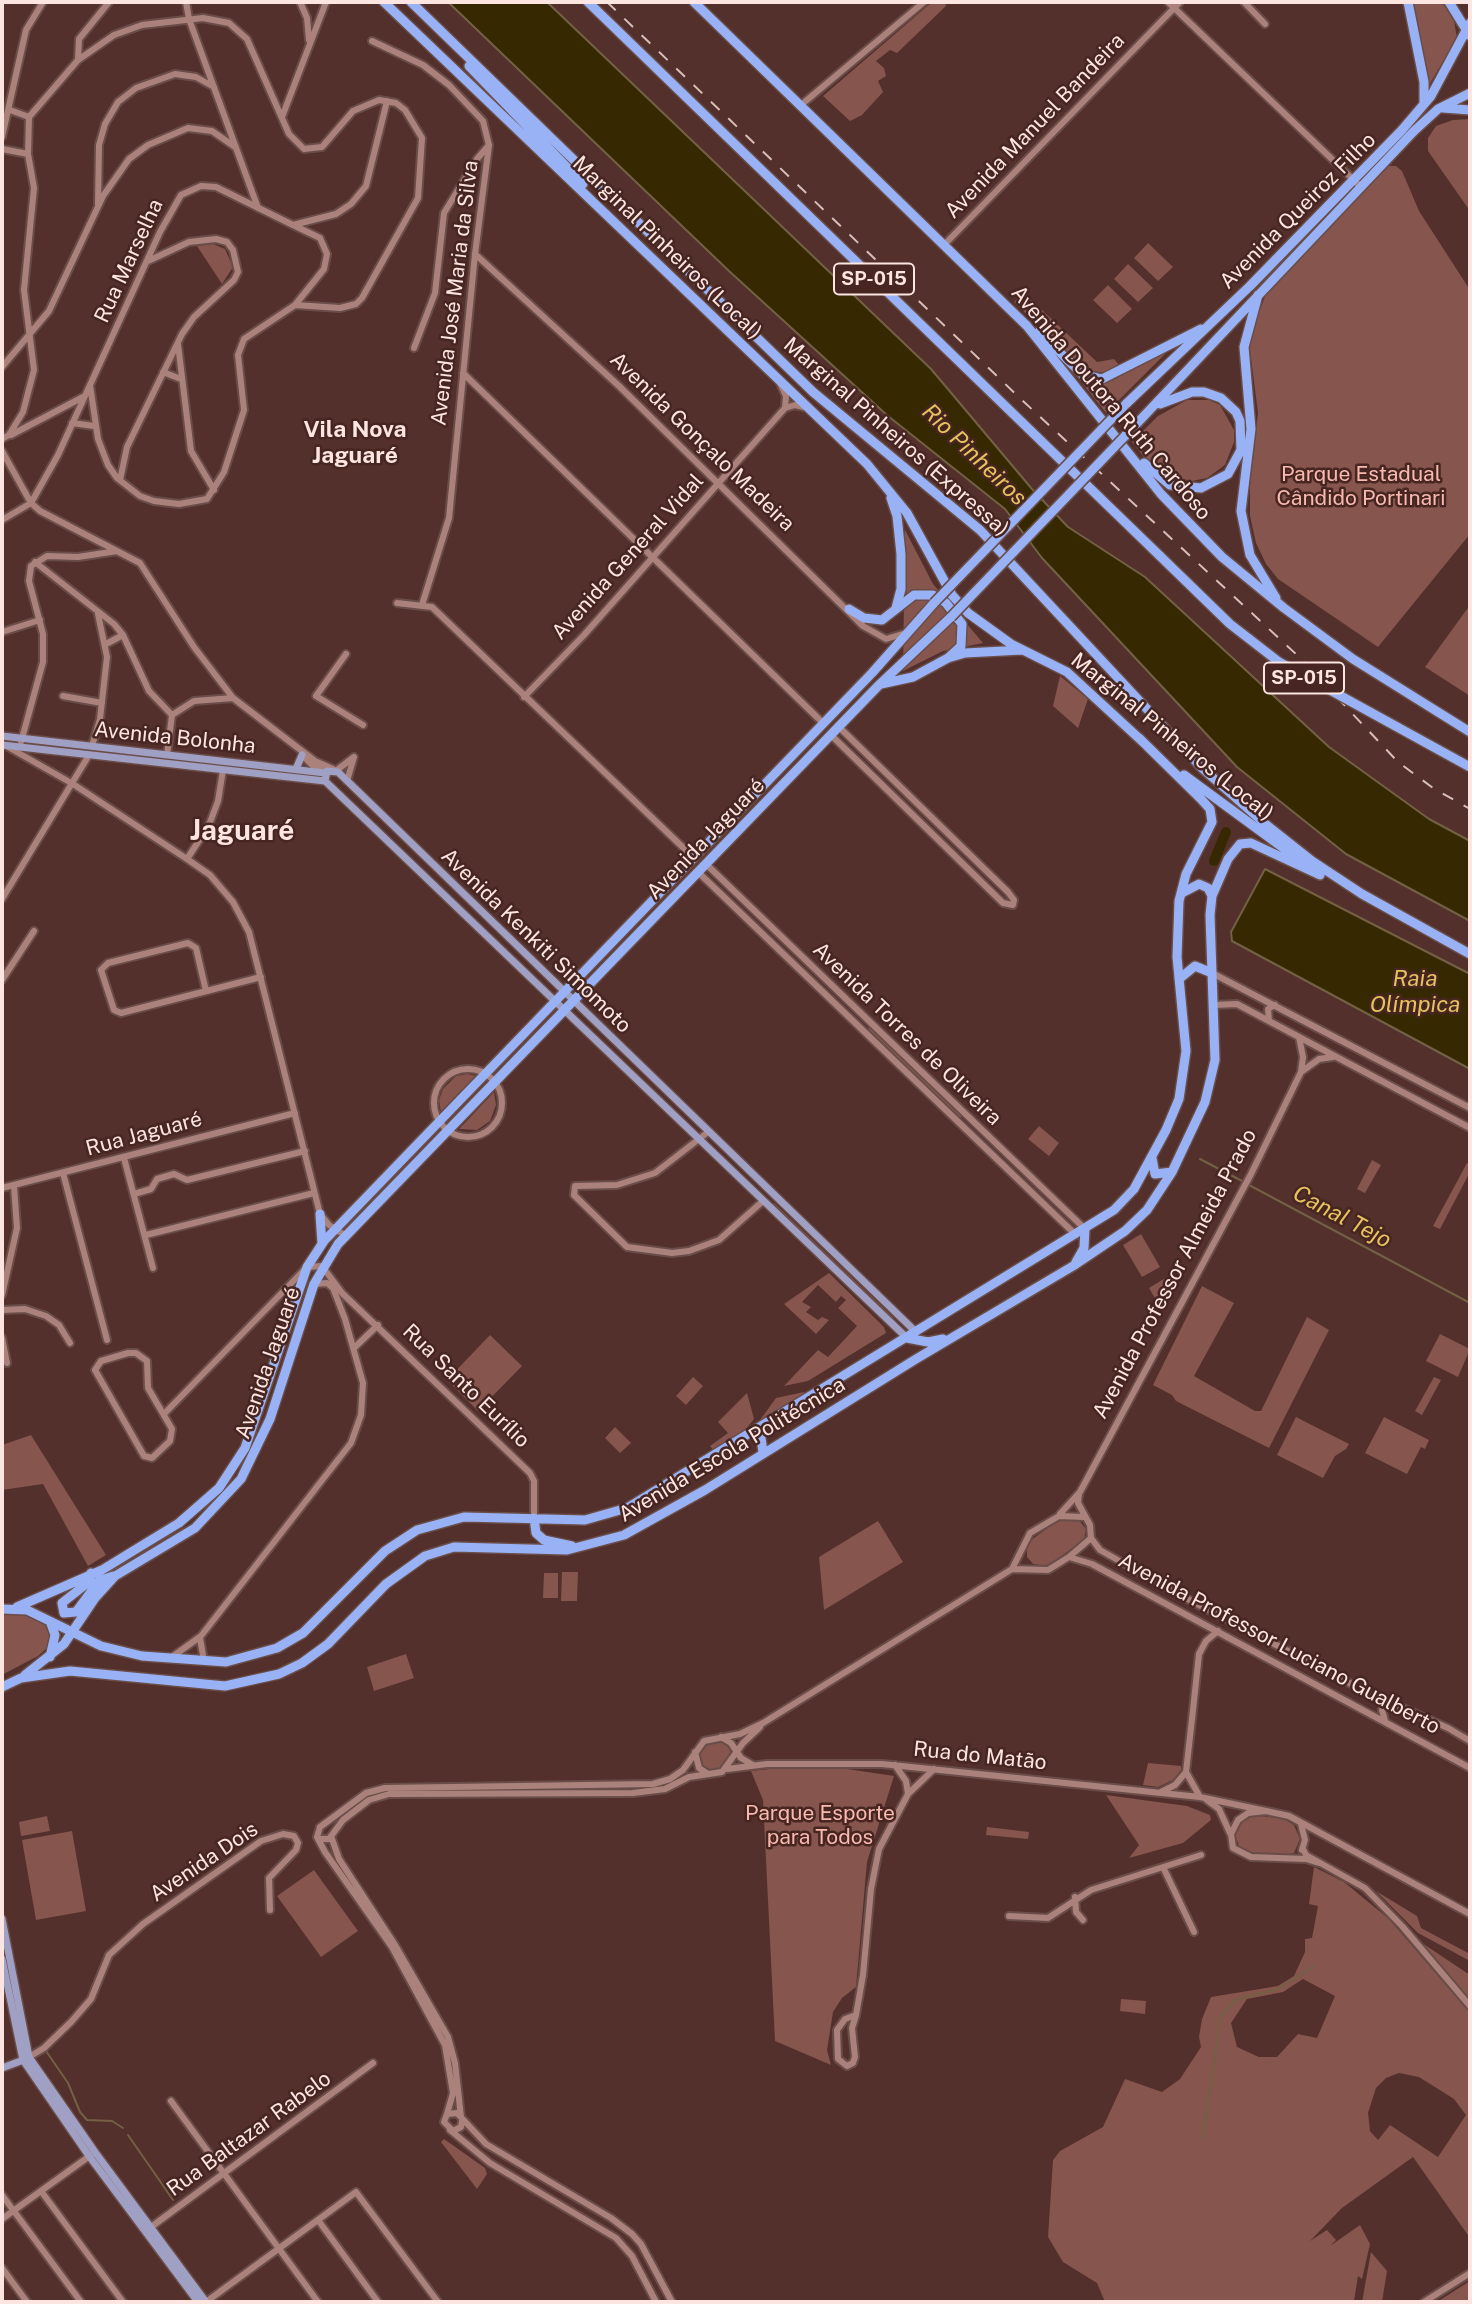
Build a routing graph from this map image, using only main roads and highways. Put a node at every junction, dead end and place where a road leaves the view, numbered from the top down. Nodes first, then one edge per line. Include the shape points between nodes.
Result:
1 (384, 2) edge
2 (411, 2) edge
3 (588, 2) edge
4 (694, 2) edge
5 (1408, 2) edge
6 (1449, 2) edge
7 (439, 29) junction
8 (1469, 30) edge
9 (1470, 93) edge
10 (1423, 106) junction
11 (1437, 109) junction
12 (1470, 110) edge
13 (1357, 183) junction
14 (597, 205) junction
15 (1258, 293) junction
16 (1027, 326) junction
17 (1206, 327) junction
18 (1155, 406) junction
19 (1127, 451) junction
20 (888, 490) junction
21 (934, 603) joint
22 (1278, 604) junction
23 (849, 609) road end
24 (896, 610) junction
25 (948, 620) joint
26 (1024, 650) junction
27 (948, 658) junction
28 (880, 684) junction
29 (1470, 732) edge
30 (2, 736) edge
31 (1139, 738) junction
32 (4, 746) edge
33 (300, 752) road end
34 (1470, 767) edge
35 (296, 769) junction
36 (333, 776) junction
37 (434, 866) junction
38 (1320, 874) junction
39 (425, 875) junction
40 (1181, 894) junction
41 (1362, 894) junction
42 (1212, 897) junction
43 (1470, 954) edge
44 (1212, 972) junction
45 (1179, 979) junction
46 (564, 992) junction
47 (555, 1001) junction
48 (573, 1002) junction
49 (565, 1010) junction
50 (661, 1086) junction
51 (652, 1095) junction
52 (1152, 1157) junction
53 (1172, 1172) junction
54 (320, 1214) road end
55 (1085, 1229) junction
56 (812, 1232) junction
57 (803, 1241) junction
58 (322, 1244) junction
59 (1073, 1266) junction
60 (916, 1332) junction
61 (955, 1336) junction
62 (907, 1338) junction
63 (752, 1432) junction
64 (763, 1452) junction
65 (534, 1518) junction
66 (587, 1547) junction
67 (91, 1573) junction
68 (117, 1575) junction
69 (2, 1608) edge
70 (13, 1609) junction
71 (50, 1621) junction
72 (73, 1632) junction
73 (50, 1659) junction
74 (21, 1678) junction
75 (2, 1688) edge
76 (2, 1919) edge
77 (2, 1959) edge
78 (4, 1978) edge
79 (26, 2058) junction
80 (2, 2068) edge
81 (148, 2229) junction
82 (198, 2302) edge
83 (206, 2302) edge

1 - 14 highway, Marginal Pinheiros (Local)
2 - 7 highway, Marginal Pinheiros (Expressa)
3 - 34 highway, SP-015, bridge via 1230,624 1279,662
4 - 16 highway, Avenida Doutora Ruth Cardoso
5 - 10 highway via 1424,82
6 - 8 highway
7 - 14 highway via 489,88 574,173
7 - 41 highway, Marginal Pinheiros (Expressa) via 813,392 980,530 1202,768 1277,834
8 - 10 highway, Avenida Queiroz Filho
9 - 11 highway, Avenida Queiroz Filho
10 - 13 highway, Avenida Queiroz Filho
11 - 12 highway
11 - 13 highway, Avenida Queiroz Filho
13 - 15 highway, Avenida Queiroz Filho
13 - 17 highway, Avenida Queiroz Filho
14 - 20 highway, Marginal Pinheiros (Local) via 867,464
15 - 18 highway, Avenida Queiroz Filho
15 - 22 highway via 1244,346 1251,429 1242,520 1250,555
16 - 17 highway via 1037,330 1082,374 1097,379 1114,375
16 - 19 highway, Avenida Doutora Ruth Cardoso
17 - 21 highway, Avenida Queiroz Filho, bridge
18 - 19 highway via 1192,392 1221,398 1236,412 1242,429 1234,467 1217,482 1182,488 1158,478
18 - 25 highway, Avenida Queiroz Filho, bridge
19 - 22 highway, Avenida Doutora Ruth Cardoso via 1190,526
20 - 24 highway via 899,527 901,580
20 - 26 highway, Marginal Pinheiros (Local) via 916,527 959,604 993,633
21 - 46 highway, Avenida Jaguaré
22 - 29 highway, Avenida Doutora Ruth Cardoso via 1353,659
23 - 24 highway via 878,621
24 - 27 highway via 910,597 923,593 946,603 963,631 961,646
25 - 28 highway, Avenida Jaguaré
26 - 27 highway via 978,651
26 - 31 highway, Marginal Pinheiros (Local) via 1079,681
27 - 28 highway via 914,677
28 - 48 highway, Avenida Jaguaré
30 - 35 main road, Avenida Bolonha
31 - 38 highway, Marginal Pinheiros (Local)
31 - 40 highway, Avenida Escola Politécnica via 1193,789 1211,813 1211,825
32 - 36 main road, Avenida Bolonha via 223,770
33 - 35 main road
35 - 36 main road, Avenida Bolonha
36 - 37 main road, Avenida Kenkiti Simomoto
36 - 39 main road, Avenida Kenkiti Simomoto
37 - 39 main road
37 - 46 main road, Avenida Kenkiti Simomoto
38 - 41 highway, Marginal Pinheiros (Local)
38 - 42 highway, Avenida Escola Politécnica via 1245,842 1228,859
39 - 47 main road, Avenida Kenkiti Simomoto
40 - 42 highway via 1199,884 1208,888
40 - 45 highway, Avenida Escola Politécnica
41 - 43 highway, Marginal Pinheiros (Expressa)
42 - 44 highway, Avenida Escola Politécnica
44 - 45 highway via 1195,966
44 - 53 highway, Avenida Escola Politécnica via 1215,1060 1202,1111
45 - 52 highway, Avenida Escola Politécnica via 1185,1072 1174,1115
46 - 47 highway, Avenida Jaguaré
46 - 48 main road, Avenida Kenkiti Simomoto
47 - 49 main road, Avenida Kenkiti Simomoto
47 - 58 highway, Avenida Jaguaré
48 - 49 highway, Avenida Jaguaré
48 - 50 main road, Avenida Kenkiti Simomoto
49 - 51 main road, Avenida Kenkiti Simomoto
49 - 68 highway, Avenida Jaguaré via 322,1266 270,1419 241,1479 195,1528
50 - 51 main road
50 - 56 main road, Avenida Kenkiti Simomoto
51 - 57 main road, Avenida Kenkiti Simomoto
52 - 53 highway via 1155,1174
52 - 55 highway, Avenida Escola Politécnica via 1126,1199
53 - 59 highway, Avenida Escola Politécnica via 1136,1222
54 - 58 highway
55 - 59 highway via 1084,1248
55 - 60 highway, Avenida Escola Politécnica
56 - 57 main road
56 - 60 main road, Avenida Kenkiti Simomoto
57 - 62 main road, Avenida Kenkiti Simomoto
58 - 67 highway, Avenida Jaguaré via 307,1267 252,1432 219,1488 169,1531
59 - 61 highway, Avenida Escola Politécnica
60 - 62 highway, Avenida Escola Politécnica
61 - 62 highway via 928,1342
61 - 64 highway, Avenida Escola Politécnica
62 - 63 highway, Avenida Escola Politécnica
63 - 64 highway via 761,1437
63 - 65 highway, Avenida Escola Politécnica via 627,1508 585,1520
64 - 66 highway, Avenida Escola Politécnica via 639,1528
65 - 66 highway via 536,1533 544,1540
65 - 72 highway, Avenida Escola Politécnica via 464,1517 417,1530 386,1551 303,1633 240,1660 171,1659 116,1651
66 - 74 highway, Avenida Escola Politécnica via 549,1551 454,1547 425,1556 386,1584 313,1656 256,1681 225,1686 70,1671
67 - 68 highway via 90,1581 62,1603 64,1613 76,1612 99,1581
67 - 70 highway, Avenida Jaguaré
68 - 72 highway, Avenida Jaguaré
69 - 70 highway, Avenida Escola Politécnica
70 - 71 highway, Avenida Escola Politécnica
71 - 72 highway, Avenida Escola Politécnica
71 - 73 highway via 55,1635
72 - 73 highway, Avenida Jaguaré
73 - 74 highway, Avenida Jaguaré
74 - 75 highway, Avenida Escola Politécnica
76 - 79 main road
77 - 78 main road
78 - 79 main road
79 - 80 main road
79 - 81 main road
81 - 82 main road
81 - 83 main road

